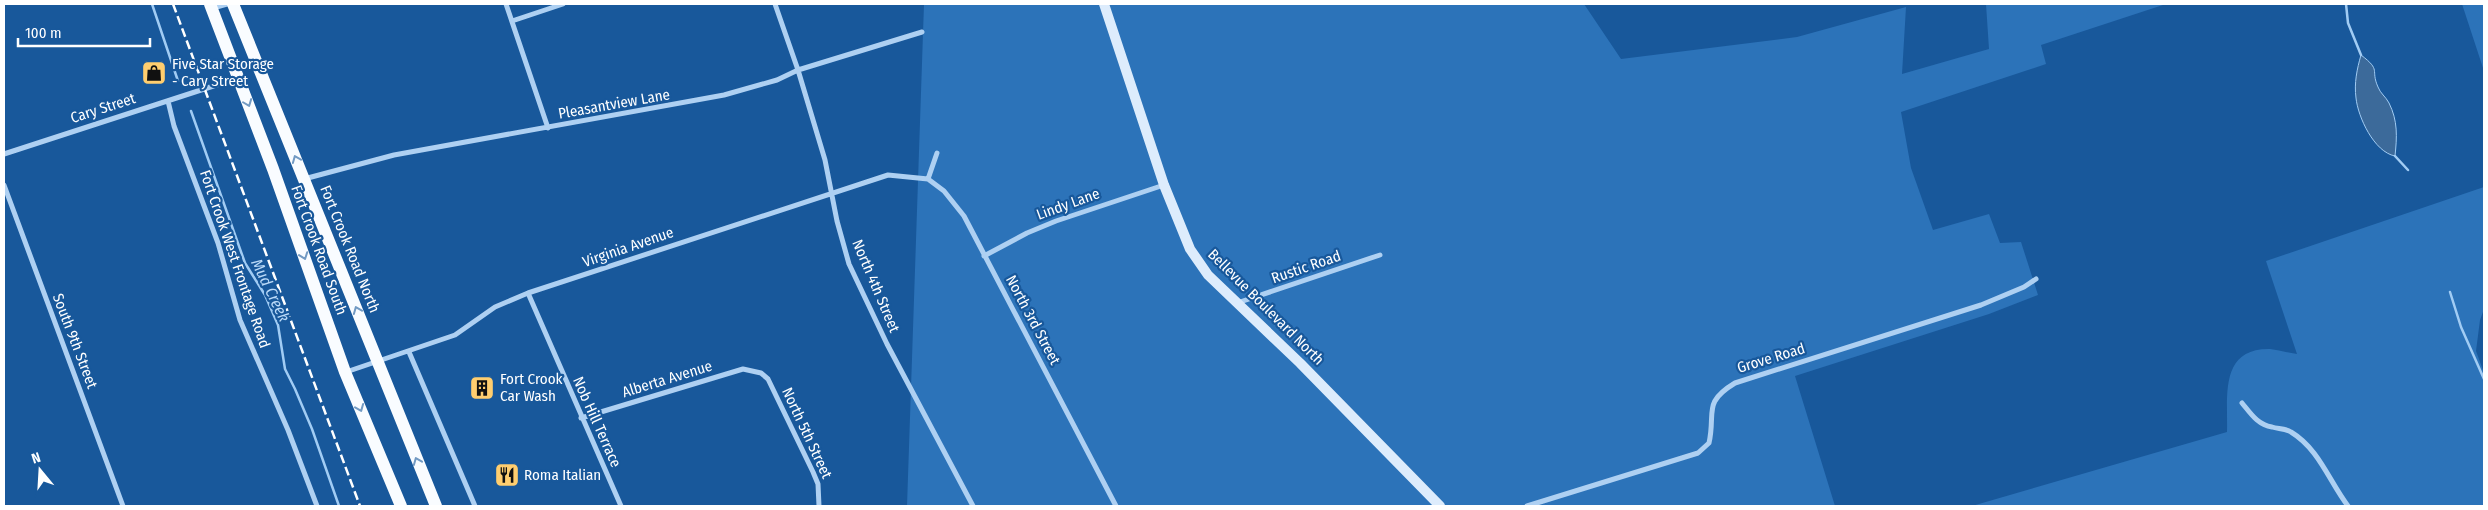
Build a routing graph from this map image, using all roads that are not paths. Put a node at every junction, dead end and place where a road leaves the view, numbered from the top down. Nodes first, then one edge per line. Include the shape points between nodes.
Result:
1 (227, 4) edge
2 (233, 4) edge
3 (506, 4) edge
4 (563, 4) edge
5 (774, 4) edge
6 (1104, 4) edge
7 (211, 6) edge
8 (512, 21) junction
9 (922, 32) dead end
10 (798, 70) junction
11 (238, 78) junction
12 (168, 101) junction
13 (548, 128) junction
14 (937, 153) dead end
15 (4, 154) edge
16 (304, 179) junction
17 (928, 179) junction
18 (1164, 185) junction
19 (4, 186) edge
20 (831, 192) junction
21 (1380, 255) dead end
22 (984, 256) junction
23 (2036, 279) dead end
24 (528, 293) junction
25 (1240, 302) junction
26 (409, 352) junction
27 (378, 361) junction
28 (346, 372) junction
29 (761, 373) joint
30 (2242, 403) dead end
31 (581, 418) junction
32 (123, 506) edge
33 (317, 506) edge
34 (401, 506) edge
35 (436, 506) edge
36 (475, 506) edge
37 (621, 506) edge
38 (819, 506) edge
39 (973, 506) edge
40 (1116, 506) edge
41 (1440, 506) edge
42 (1527, 506) edge
43 (2348, 506) edge

1 - 7 street
16 -> 2 main road, Fort Crook Road North
3 - 8 street
4 - 8 street
5 - 10 street, North 4th Street
6 - 18 main road, Bellevue Boulevard North
7 - 11 main road, Fort Crook Road South
8 - 13 street
9 - 10 street, Pleasantview Lane
10 - 13 street, Pleasantview Lane via 777,80 724,95
10 - 20 street, North 4th Street
11 - 12 street, Cary Street
11 -> 28 main road, Fort Crook Road South
12 - 15 street, Cary Street
12 - 33 street, Fort Crook West Frontage Road via 174,126 218,244 240,320
13 - 16 street, Pleasantview Lane via 394,155
14 - 17 street
27 -> 16 main road, Fort Crook Road North
17 - 20 street, Virginia Avenue via 888,175
17 - 22 street, North 3rd Street via 954,202
18 - 22 street, Lindy Lane via 1056,221
18 - 25 main road, Bellevue Boulevard North via 1190,250 1208,275
19 - 32 street, South 9th Street
20 - 24 street, Virginia Avenue
20 - 39 street, North 4th Street via 850,264 887,344
21 - 25 street, Rustic Road
22 - 40 street, North 3rd Street
23 - 42 street, Grove Road via 1981,305 1735,382 1715,398 1709,443 1698,453
24 - 26 street, Virginia Avenue via 494,307 455,335
24 - 31 street, Nob Hill Terrace
25 - 41 main road, Bellevue Boulevard North
26 - 27 street, Virginia Avenue
26 - 36 street
27 - 28 street, Virginia Avenue
35 -> 27 main road, Fort Crook Road North
28 -> 34 main road, Fort Crook Road South
29 - 31 street, Alberta Avenue via 743,369
29 - 38 street, North 5th Street via 768,379 813,472 819,490
30 - 43 street via 2257,421 2291,432 2300,440 2322,464
31 - 37 street, Nob Hill Terrace

